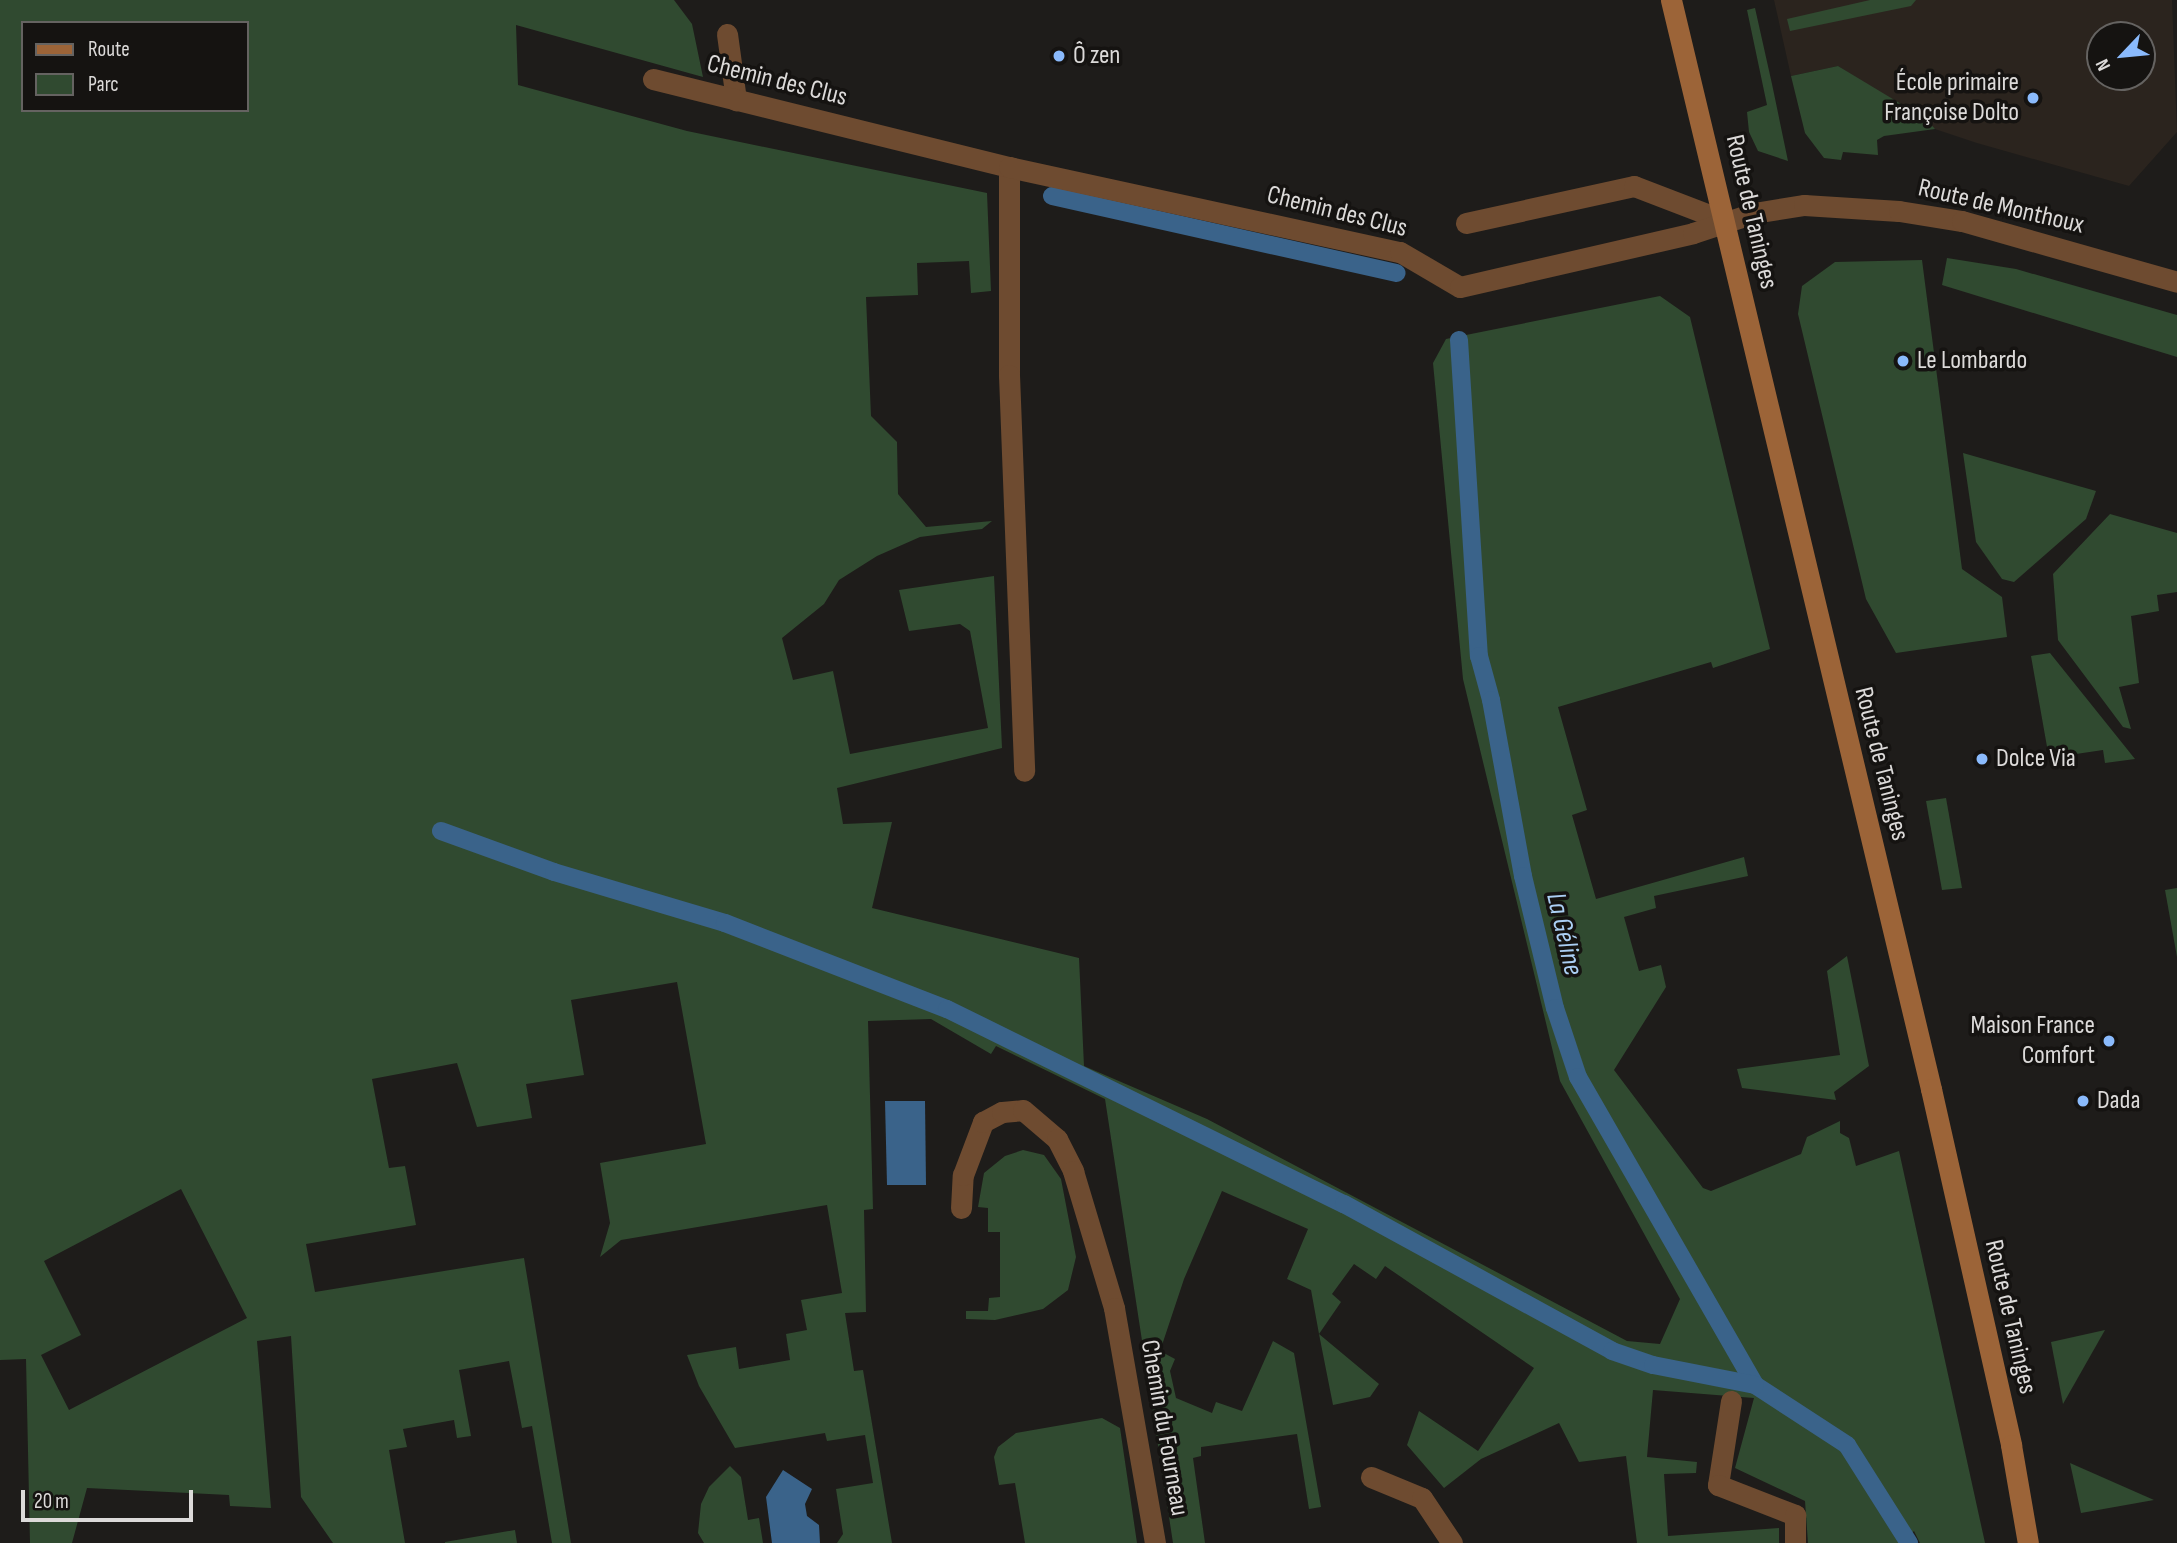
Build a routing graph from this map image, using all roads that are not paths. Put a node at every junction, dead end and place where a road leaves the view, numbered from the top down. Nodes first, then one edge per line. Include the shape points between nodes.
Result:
1 (1671, 0) edge
2 (727, 34) dead end
3 (653, 79) dead end
4 (736, 100) junction
5 (1009, 167) junction
6 (1726, 221) junction
7 (1466, 223) dead end
8 (2177, 282) edge
9 (1024, 771) dead end
10 (961, 1208) dead end
11 (1731, 1401) dead end
12 (1371, 1477) dead end
13 (1155, 1543) edge
14 (1452, 1543) edge
15 (1795, 1543) edge
16 (2028, 1543) edge

1 - 6 main road, Route de Taninges
2 - 4 street
3 - 4 street, Chemin des Clus
4 - 5 street, Chemin des Clus
5 - 6 street, Chemin des Clus via 1400,252 1460,287 1693,233
5 - 9 street via 1010,388
6 - 7 street via 1634,186
6 - 8 street, Route de Monthoux via 1787,206 1899,211 1962,221
6 - 16 main road, Route de Taninges via 1948,1164 2011,1445
10 - 13 street, Chemin du Fourneau via 963,1175 983,1122 1002,1112 1023,1110 1057,1139 1073,1171 1117,1324
11 - 15 street via 1718,1485 1795,1515
12 - 14 street via 1422,1498

